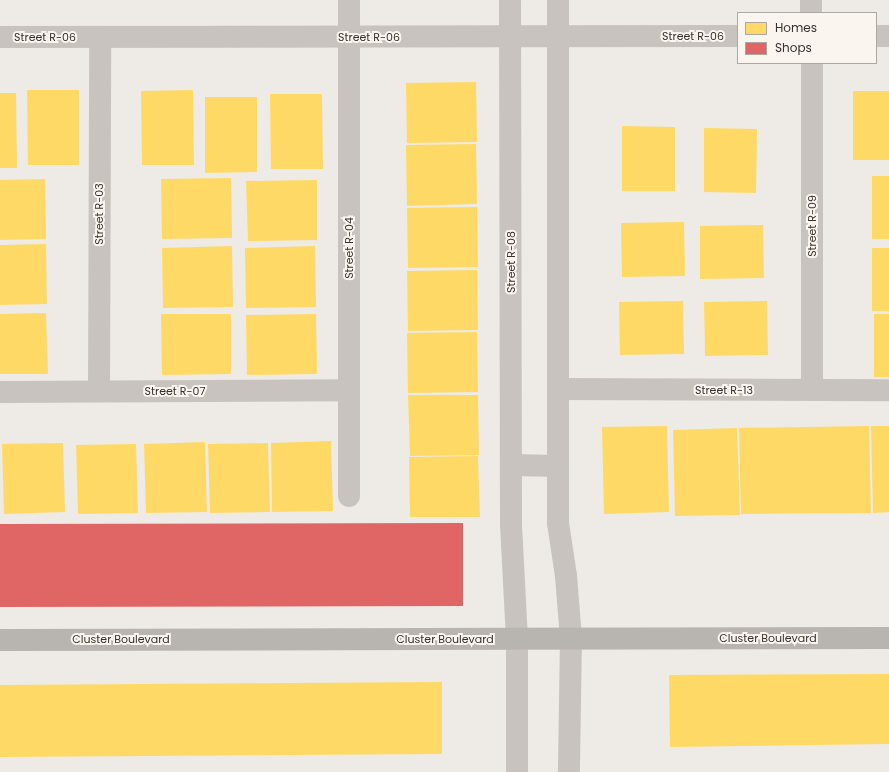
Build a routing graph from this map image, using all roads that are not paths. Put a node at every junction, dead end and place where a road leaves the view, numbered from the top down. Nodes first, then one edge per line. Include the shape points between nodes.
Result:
1 (349, 0) edge
2 (510, 0) edge
3 (558, 0) edge
4 (811, 0) edge
5 (811, 12) edge
6 (349, 36) junction
7 (737, 36) edge
8 (877, 36) edge
9 (889, 36) edge
10 (0, 37) edge
11 (100, 37) junction
12 (558, 37) junction
13 (509, 38) junction
14 (812, 64) edge
15 (558, 389) junction
16 (349, 390) junction
17 (812, 390) junction
18 (889, 390) edge
19 (99, 391) junction
20 (0, 392) edge
21 (512, 465) junction
22 (558, 466) junction
23 (349, 496) dead end
24 (571, 638) junction
25 (889, 638) edge
26 (517, 639) junction
27 (0, 640) edge
28 (517, 772) edge
29 (569, 772) edge

1 - 6 street, Street R-04
2 - 13 street, Street R-08
3 - 12 street
4 - 5 street
6 - 11 street, Street R-06
6 - 13 street, Street R-06
6 - 16 street, Street R-04
7 - 12 street, Street R-06
8 - 9 street
10 - 11 street, Street R-06
11 - 19 street, Street R-03
12 - 13 street, Street R-06
12 - 15 street
13 - 21 street, Street R-08
14 - 17 street, Street R-09
15 - 17 street, Street R-13
15 - 22 street
16 - 19 street, Street R-07
16 - 23 street, Street R-04
17 - 18 street, Street R-13
19 - 20 street, Street R-07
21 - 22 street
21 - 26 street, Street R-08
22 - 24 street via 558,523
24 - 25 street, Cluster Boulevard
24 - 26 street, Cluster Boulevard
24 - 29 street
26 - 27 street, Cluster Boulevard
26 - 28 street, Street R-08

